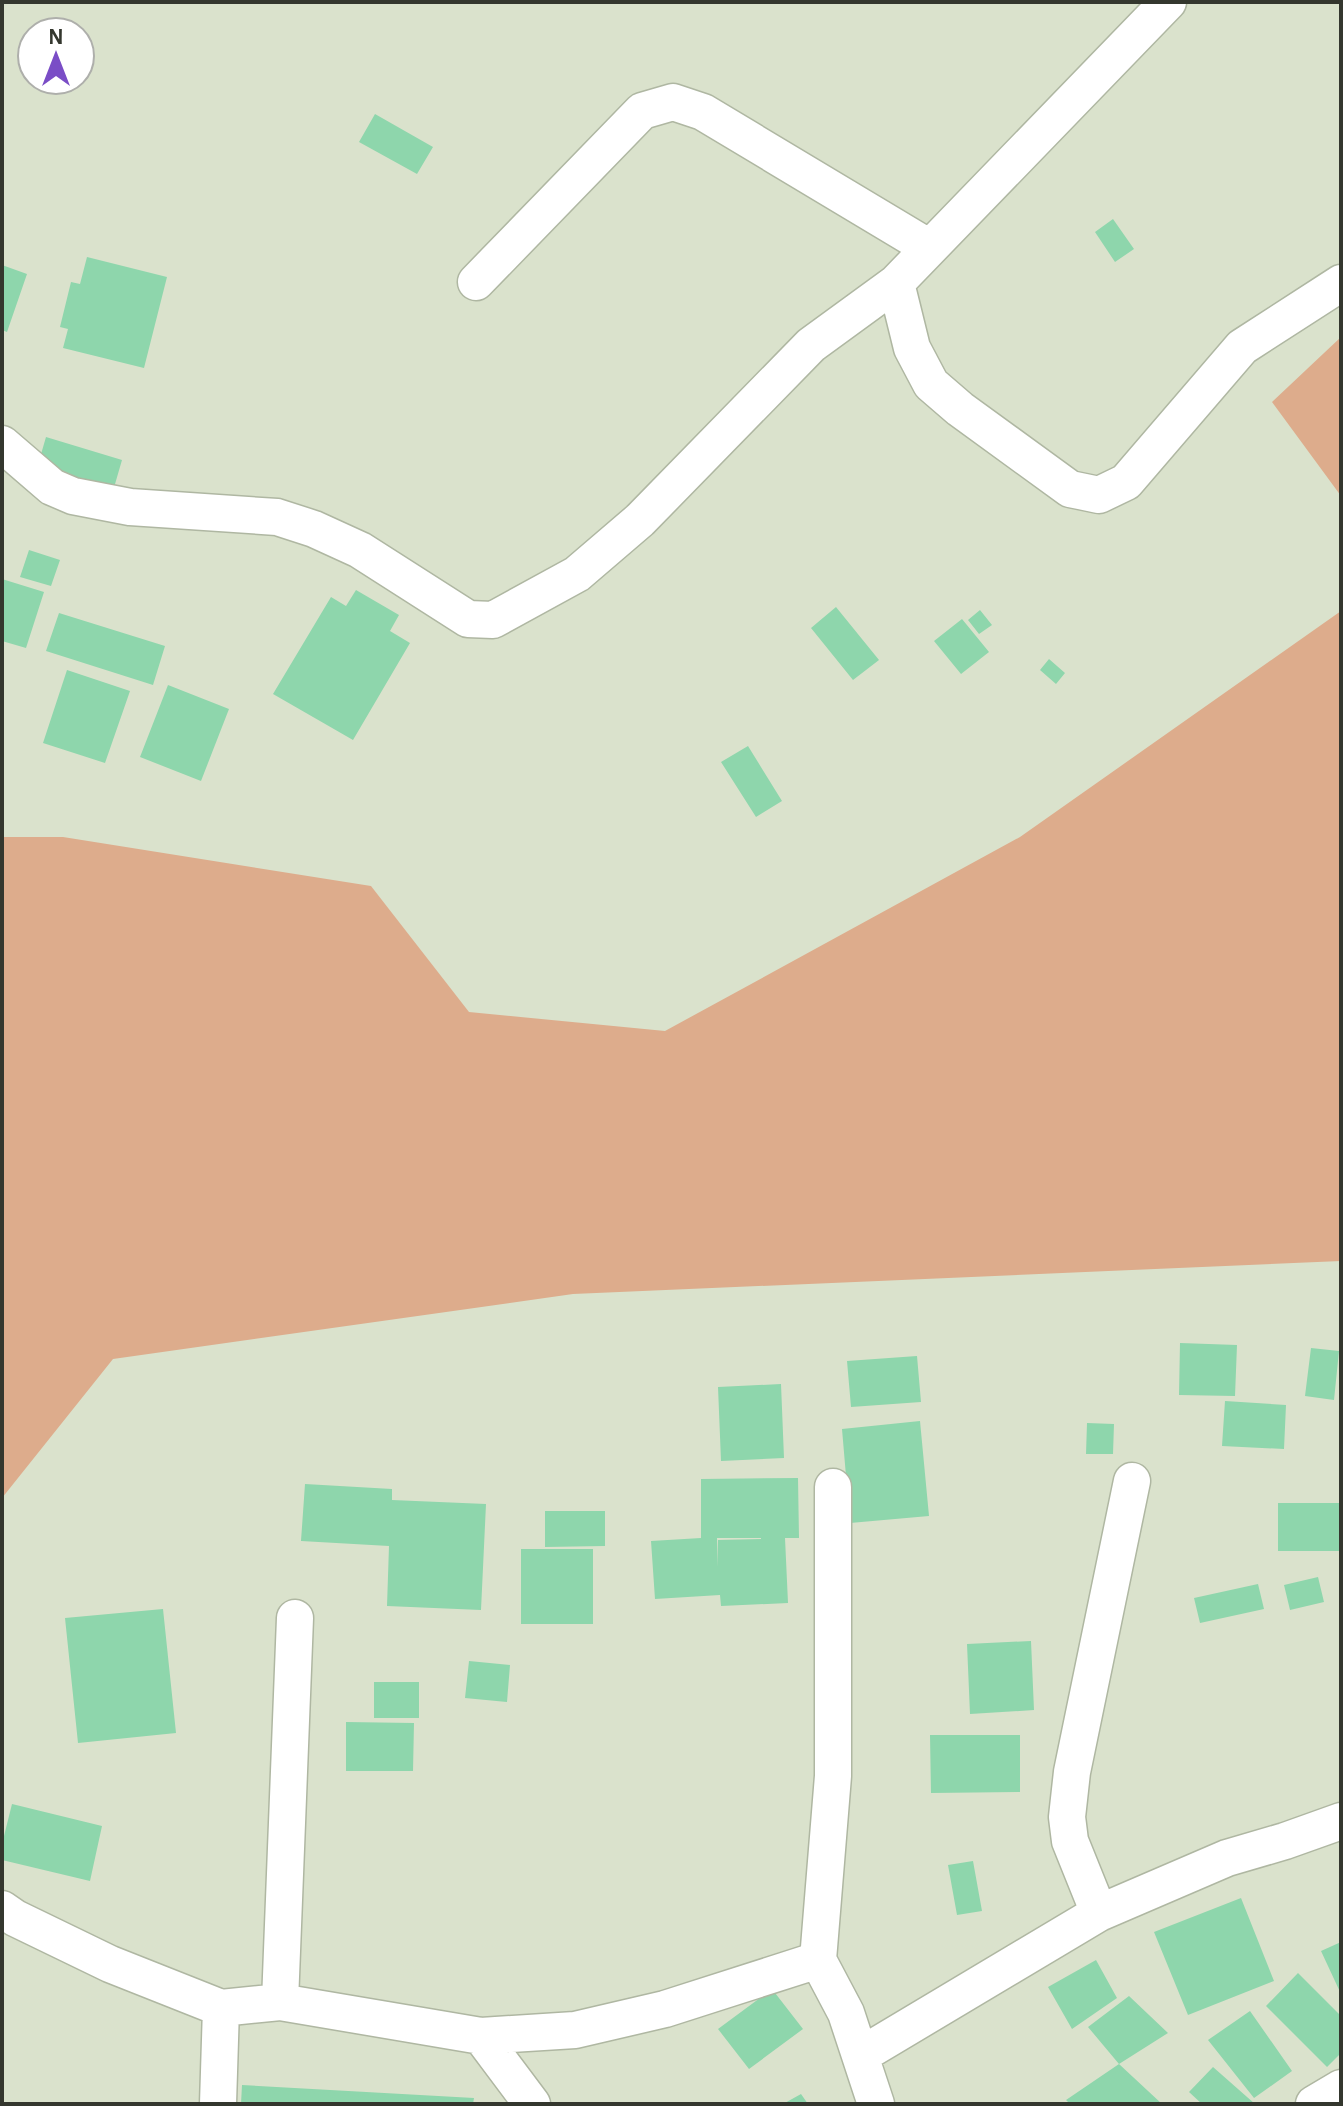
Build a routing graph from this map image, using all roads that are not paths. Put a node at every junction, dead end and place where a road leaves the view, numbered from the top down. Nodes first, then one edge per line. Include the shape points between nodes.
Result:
1 (1168, 2) edge
2 (928, 247) junction
3 (476, 282) dead end
4 (896, 283) junction
5 (1341, 283) edge
6 (2, 445) edge
7 (1132, 1481) dead end
8 (833, 1487) dead end
9 (295, 1618) dead end
10 (1341, 1821) edge
11 (2, 1909) edge
12 (1099, 1913) junction
13 (818, 1960) junction
14 (280, 2002) junction
15 (221, 2008) junction
16 (481, 2036) junction
17 (861, 2055) junction
18 (1341, 2088) edge
19 (218, 2104) edge
20 (532, 2104) edge
21 (876, 2104) edge
22 (1314, 2104) edge

1 - 2 street
2 - 3 street via 703,112 673,102 642,111
2 - 4 street
4 - 5 street via 912,348 931,384 1070,489 1099,495 1126,482 1242,347
4 - 6 street via 811,345 640,520 577,574 493,620 468,619 360,550 314,529 277,517 130,507 73,496 52,487
7 - 12 street via 1067,1817 1070,1841
8 - 13 street via 833,1776
9 - 14 street
10 - 12 street via 1227,1858
11 - 15 street via 110,1964
12 - 17 street
13 - 16 street via 665,2009 575,2030
13 - 17 street
14 - 15 street
14 - 16 street
15 - 19 street
16 - 20 street
17 - 21 street
18 - 22 street

